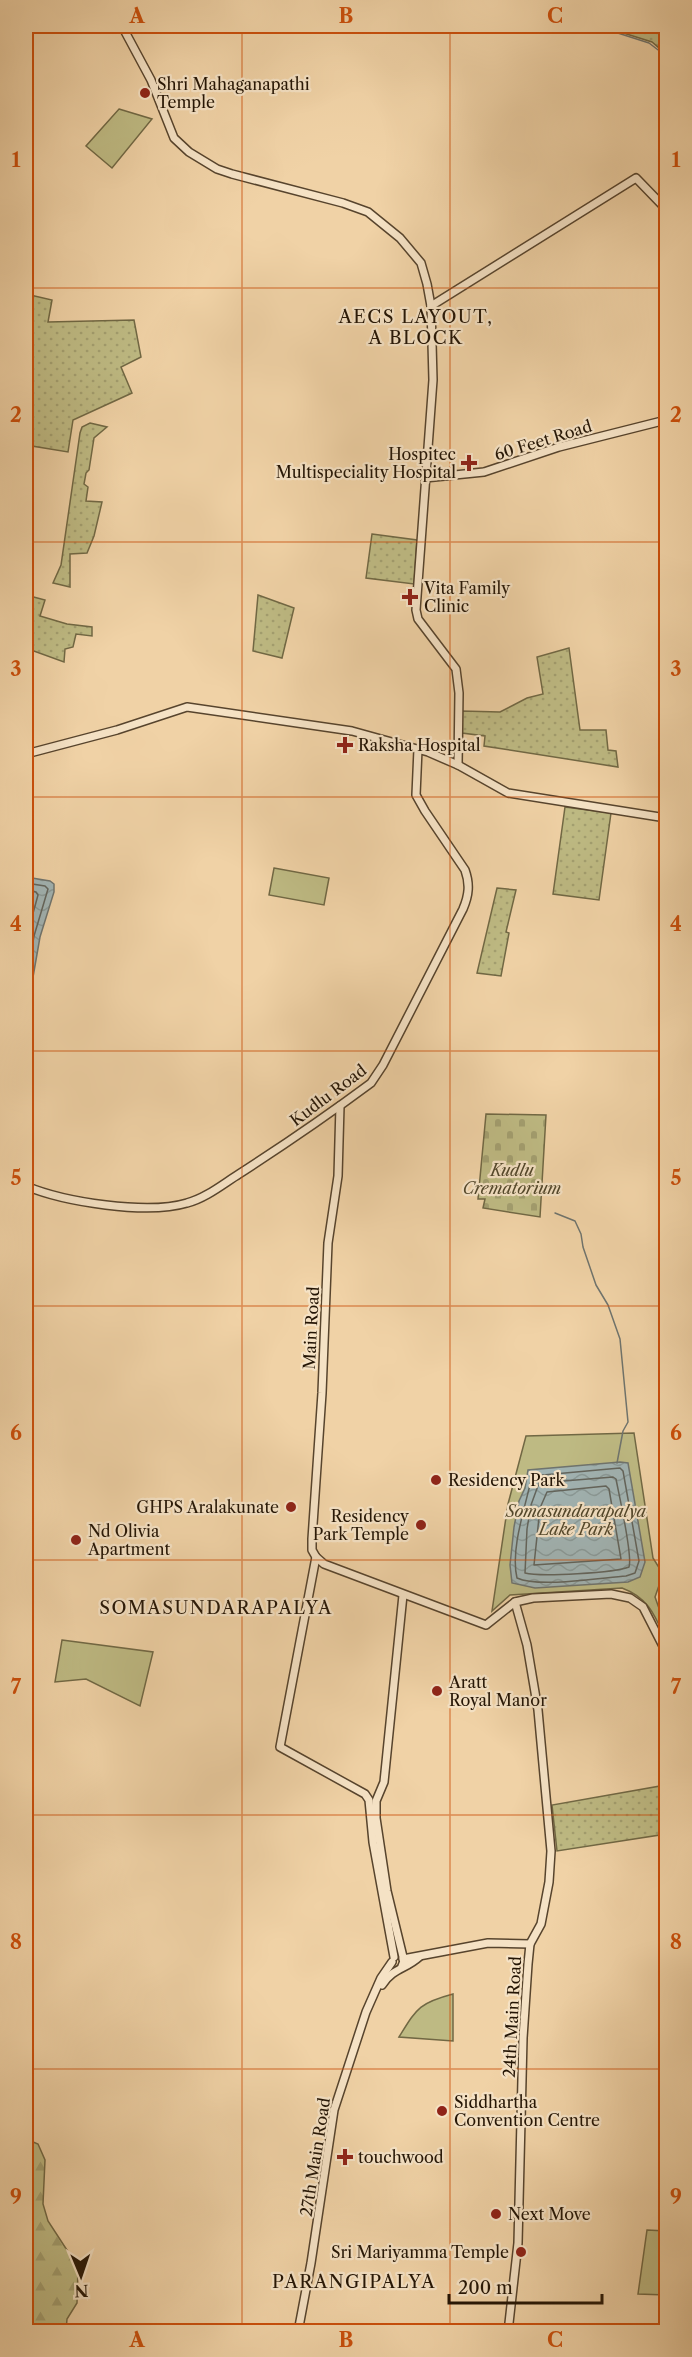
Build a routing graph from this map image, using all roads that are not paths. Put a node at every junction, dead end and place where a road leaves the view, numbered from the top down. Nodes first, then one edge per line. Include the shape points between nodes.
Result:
1 (122, 26) edge
2 (666, 208) edge
3 (431, 306) junction
4 (666, 420) edge
5 (425, 478) junction
6 (418, 749) junction
7 (26, 754) edge
8 (458, 765) junction
9 (666, 818) edge
10 (340, 1106) junction
11 (26, 1186) edge
12 (314, 1555) junction
13 (403, 1595) junction
14 (515, 1602) junction
15 (666, 1652) edge
16 (530, 1944) junction
17 (398, 1961) junction
18 (298, 2331) edge
19 (508, 2331) edge

1 - 3 street via 151,80 174,138 181,145 217,169 343,203 373,215 418,258
2 - 3 street via 636,178
3 - 5 street via 433,381
4 - 5 street, 60 Feet Road via 559,447 484,472
5 - 8 street via 416,610 418,619 458,675
6 - 7 street via 351,731 187,707
6 - 8 street
6 - 10 street, Kudlu Road via 416,795 465,870 468,894 376,1076
8 - 9 street via 508,793
10 - 11 street, Kudlu Road via 227,1181 181,1205 91,1202
10 - 12 street, Main Road via 338,1180 328,1243
12 - 13 street via 322,1563
12 - 17 street, Main Road via 280,1747 366,1794
13 - 14 street via 486,1625
13 - 17 street via 384,1782 375,1806
14 - 15 street via 602,1595 630,1598 643,1607
14 - 16 street, 24th Main Road via 538,1710 551,1851 541,1924
16 - 17 street via 488,1943
16 - 19 street, 24th Main Road via 523,2038 518,2243
17 - 18 street, 27th Main Road via 376,1991 354,2044 334,2110

